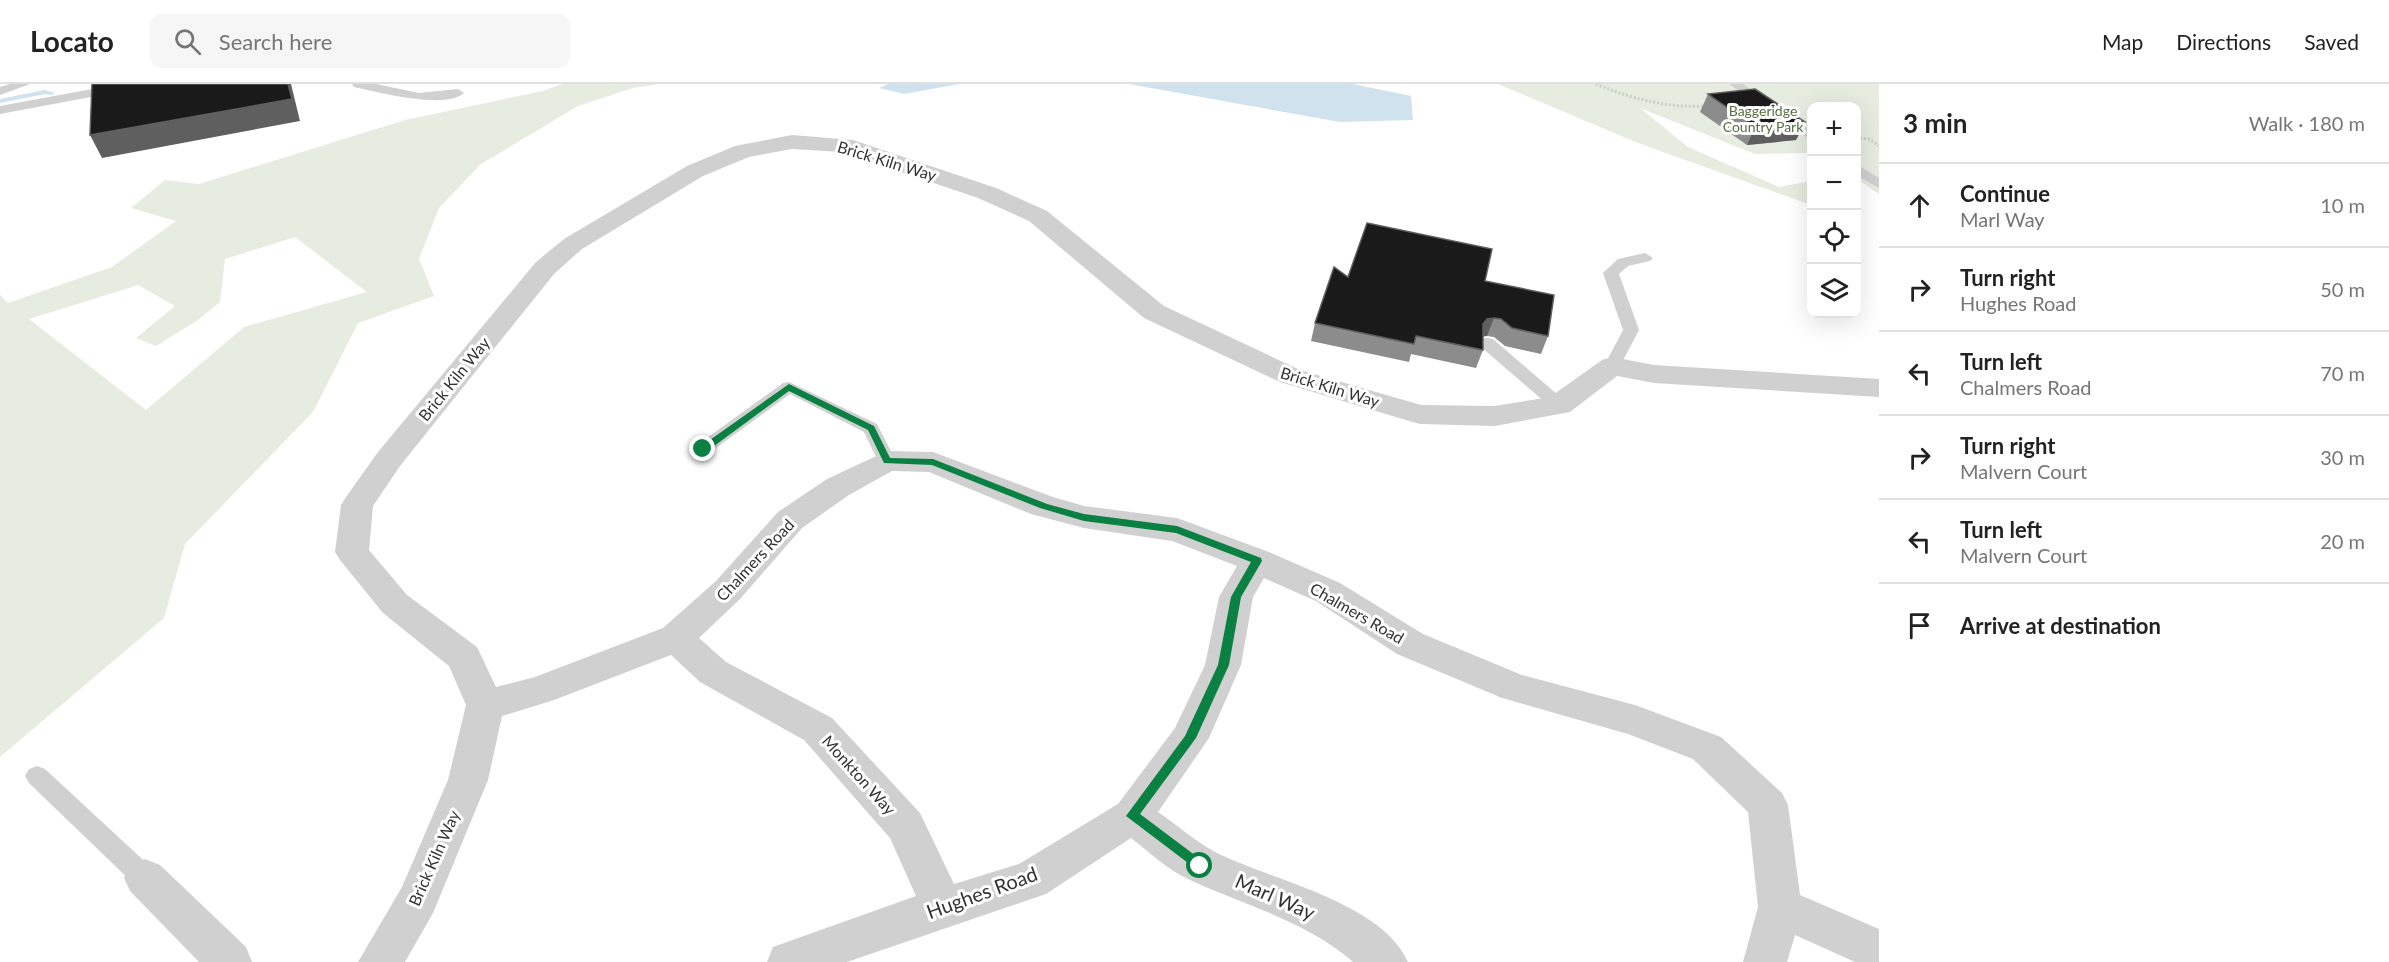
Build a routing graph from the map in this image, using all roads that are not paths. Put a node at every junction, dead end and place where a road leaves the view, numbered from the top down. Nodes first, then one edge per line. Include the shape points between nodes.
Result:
1 (24, 84) edge
2 (140, 84) edge
3 (358, 84) edge
4 (1735, 84) edge
5 (1751, 88) edge
6 (0, 91) edge
7 (458, 93) dead end
8 (0, 110) edge
9 (1807, 134) edge
10 (1861, 171) edge
11 (1879, 184) edge
12 (1645, 258) dead end
13 (1487, 343) dead end
14 (1612, 366) junction
15 (1879, 388) edge
16 (1559, 405) junction
17 (703, 449) dead end
18 (887, 461) junction
19 (1257, 561) junction
20 (676, 638) junction
21 (485, 705) junction
22 (37, 776) dead end
23 (1132, 816) junction
24 (145, 878) joint
25 (943, 907) junction
26 (1780, 907) junction
27 (1879, 951) edge
28 (230, 962) edge
29 (380, 962) edge
30 (789, 962) edge
31 (1386, 962) edge
32 (1765, 962) edge

1 - 6 lane
2 - 8 lane
3 - 7 lane via 420,97
4 - 5 lane
5 - 9 lane via 1758,100
10 - 11 lane
12 - 14 lane via 1623,262 1611,273 1631,330
13 - 16 lane
14 - 15 street via 1654,374
14 - 16 street, Brick Kiln Way
16 - 21 street, Brick Kiln Way via 1495,416 1419,414 1290,376 1154,312 1038,216 987,192 846,145 792,142 743,151 684,177 573,244 545,268 389,459 357,505 352,552 395,604 464,657
17 - 18 lane via 789,387 871,428
18 - 19 street, Chalmers Road via 933,462 1043,506 1084,517 1177,530
18 - 20 street, Chalmers Road via 838,486 790,520 728,590
19 - 23 street, Hughes Road via 1236,597 1223,665 1190,738
19 - 26 street, Chalmers Road via 1328,592 1410,644 1515,688 1635,720 1707,748 1768,805
20 - 21 street, Chalmers Road via 541,690
20 - 25 street, Monkton Way via 713,672 818,729 905,826
21 - 29 street, Brick Kiln Way via 468,780 418,899
22 - 24 lane
23 - 25 street, Hughes Road via 1031,880
23 - 31 street, Marl Way via 1200,866 1288,900 1356,936
24 - 28 street
25 - 30 street, Hughes Road
26 - 27 street
26 - 32 street, Chalmers Road

